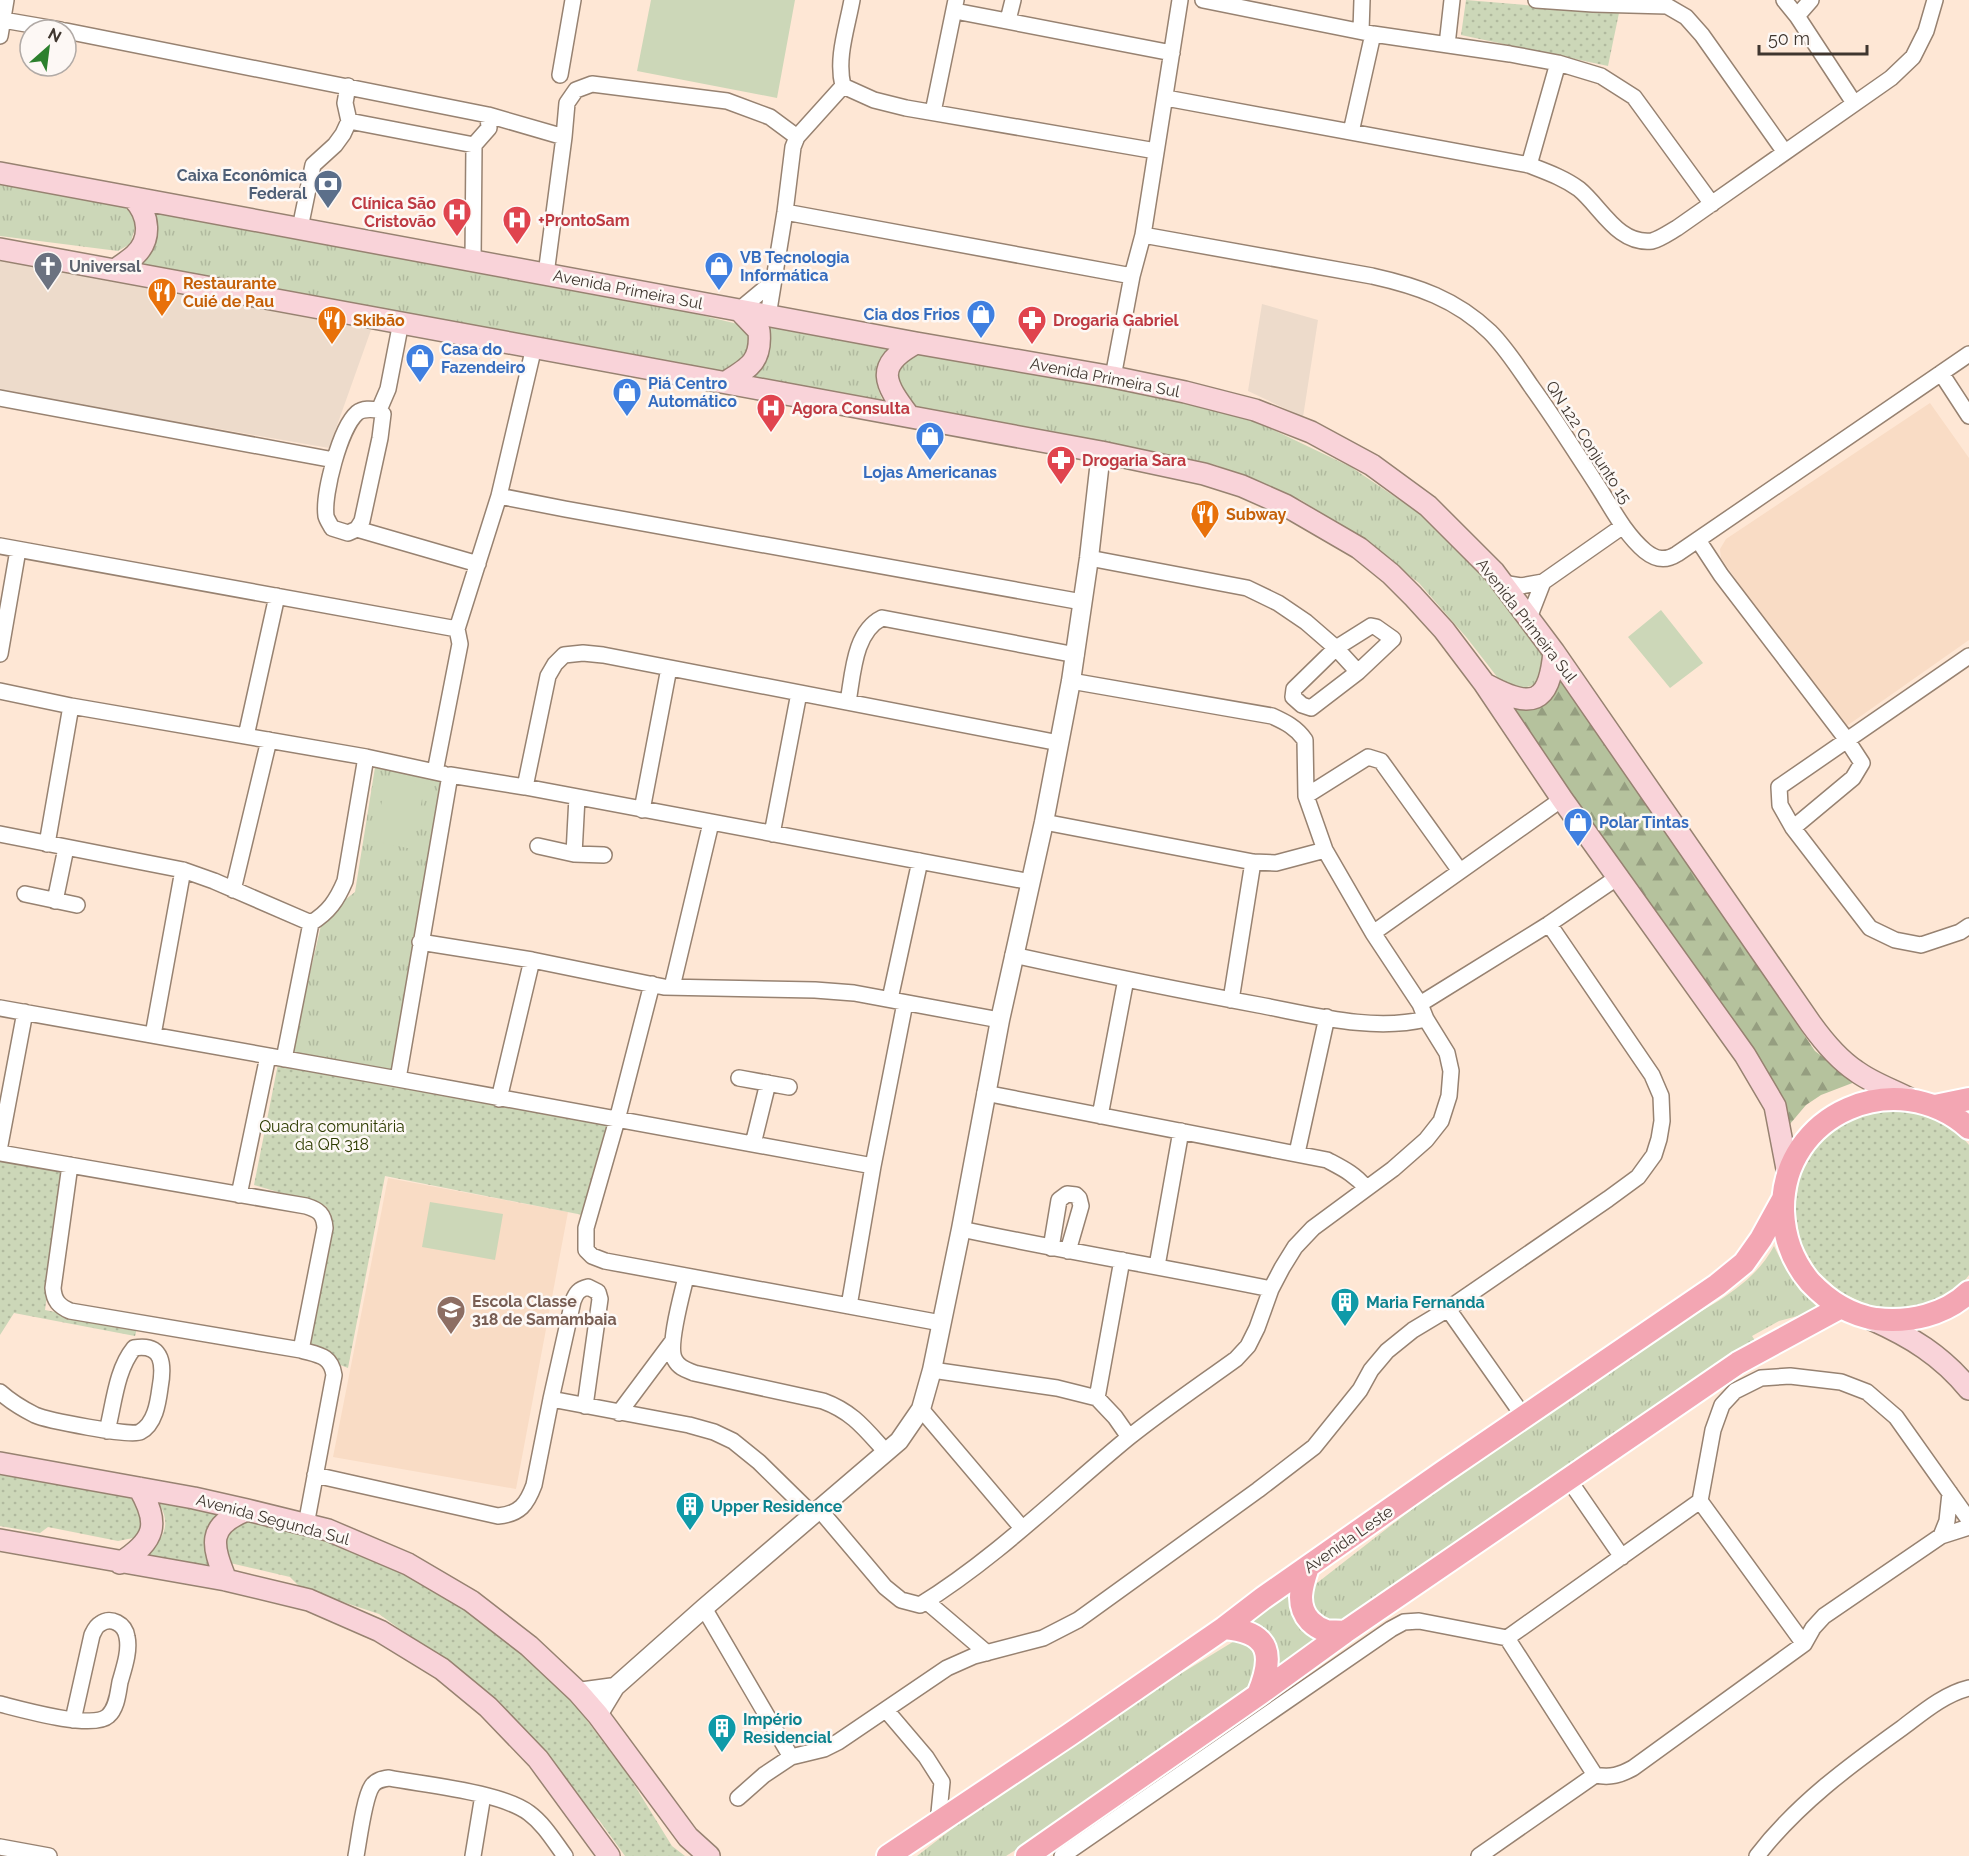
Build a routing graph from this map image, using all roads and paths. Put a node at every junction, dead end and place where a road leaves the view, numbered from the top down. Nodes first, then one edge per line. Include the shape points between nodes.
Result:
1 (6, 0) edge
2 (573, 0) edge
3 (852, 0) edge
4 (1013, 0) edge
5 (1180, 0) edge
6 (1203, 0) edge
7 (1362, 0) edge
8 (1452, 0) edge
9 (1536, 0) edge
10 (1784, 0) edge
11 (1811, 0) edge
12 (1935, 0) edge
13 (1593, 2) edge
14 (955, 5) edge
15 (1270, 6) edge
16 (1797, 16) junction
17 (3, 20) junction
18 (1008, 20) junction
19 (18, 23) edge
20 (78, 33) edge
21 (1367, 33) junction
22 (0, 36) edge
23 (1447, 45) junction
24 (1172, 53) junction
25 (1558, 63) junction
26 (560, 75) dead end
27 (348, 86) junction
28 (843, 86) junction
29 (1166, 98) junction
30 (1854, 103) junction
31 (933, 112) junction
32 (488, 115) junction
33 (349, 121) junction
34 (1350, 132) junction
35 (564, 137) junction
36 (797, 137) junction
37 (474, 145) junction
38 (1156, 151) junction
39 (1784, 152) junction
40 (1529, 165) junction
41 (0, 173) edge
42 (134, 199) junction
43 (1712, 204) junction
44 (785, 212) junction
45 (300, 228) junction
46 (1143, 235) junction
47 (0, 249) edge
48 (473, 260) junction
49 (115, 270) junction
50 (546, 274) junction
51 (1132, 276) junction
52 (774, 281) junction
53 (739, 310) junction
54 (768, 316) junction
55 (401, 322) junction
56 (916, 344) junction
57 (534, 347) junction
58 (1969, 354) edge
59 (1941, 373) junction
60 (1113, 377) junction
61 (726, 382) junction
62 (0, 398) edge
63 (379, 410) junction
64 (909, 416) junction
65 (1969, 416) edge
66 (1101, 452) junction
67 (334, 460) junction
68 (499, 496) junction
69 (1623, 526) junction
70 (357, 529) junction
71 (1698, 540) junction
72 (0, 546) edge
73 (18, 550) junction
74 (1089, 558) junction
75 (477, 564) junction
76 (1543, 582) junction
77 (1502, 583) junction
78 (277, 596) junction
79 (1082, 602) junction
80 (1529, 618) junction
81 (457, 629) junction
82 (1336, 648) junction
83 (1554, 652) junction
84 (0, 654) edge
85 (1076, 654) junction
86 (1968, 659) edge
87 (669, 668) junction
88 (1358, 672) junction
89 (1071, 681) junction
90 (1484, 683) junction
91 (0, 691) edge
92 (799, 693) junction
93 (848, 702) junction
94 (71, 706) junction
95 (246, 736) junction
96 (269, 740) junction
97 (1847, 740) junction
98 (1059, 743) junction
99 (366, 757) junction
100 (442, 773) junction
101 (525, 787) junction
102 (1306, 796) junction
103 (577, 797) junction
104 (1562, 799) junction
105 (642, 810) junction
106 (1044, 822) junction
107 (711, 823) junction
108 (1793, 828) junction
109 (0, 834) edge
110 (772, 834) junction
111 (47, 844) junction
112 (538, 846) dead end
113 (66, 848) junction
114 (1325, 850) junction
115 (574, 854) junction
116 (604, 855) dead end
117 (920, 861) junction
118 (1253, 862) junction
119 (183, 870) junction
120 (1460, 871) junction
121 (1618, 877) junction
122 (1031, 882) junction
123 (233, 890) junction
124 (25, 894) dead end
125 (55, 901) junction
126 (77, 905) dead end
127 (311, 923) junction
128 (1549, 924) junction
129 (1373, 933) junction
130 (1966, 934) edge
131 (420, 942) junction
132 (1014, 955) junction
133 (532, 960) junction
134 (1126, 980) junction
135 (652, 984) junction
136 (672, 987) junction
137 (890, 999) junction
138 (1231, 1000) junction
139 (905, 1003) junction
140 (1420, 1004) junction
141 (0, 1008) edge
142 (25, 1012) junction
143 (1327, 1017) junction
144 (1426, 1019) junction
145 (1000, 1020) junction
146 (153, 1035) junction
147 (268, 1056) junction
148 (284, 1059) junction
149 (739, 1078) dead end
150 (398, 1079) junction
151 (768, 1083) junction
152 (789, 1087) dead end
153 (985, 1093) junction
154 (499, 1099) junction
155 (1910, 1099) junction
156 (1969, 1099) edge
157 (1935, 1106) junction
158 (1100, 1116) junction
159 (617, 1120) junction
160 (1969, 1128) edge
161 (1182, 1131) junction
162 (753, 1144) junction
163 (0, 1145) edge
164 (0, 1153) edge
165 (1298, 1153) junction
166 (70, 1165) junction
167 (873, 1166) junction
168 (1788, 1174) junction
169 (1366, 1188) junction
170 (239, 1195) junction
171 (1783, 1199) junction
172 (961, 1229) junction
173 (1050, 1248) junction
174 (1068, 1251) junction
175 (1122, 1260) junction
176 (1157, 1266) junction
177 (686, 1276) junction
178 (1271, 1289) junction
179 (1969, 1292) edge
180 (849, 1306) junction
181 (1841, 1307) junction
182 (1448, 1309) junction
183 (1865, 1317) junction
184 (940, 1323) junction
185 (146, 1324) junction
186 (672, 1342) junction
187 (142, 1347) junction
188 (301, 1350) junction
189 (932, 1370) junction
190 (1969, 1389) edge
191 (0, 1392) edge
192 (1097, 1398) junction
193 (551, 1399) junction
194 (585, 1406) junction
195 (921, 1409) junction
196 (619, 1413) junction
197 (1524, 1417) junction
198 (107, 1431) junction
199 (1129, 1437) junction
200 (886, 1452) junction
201 (0, 1463) edge
202 (315, 1475) junction
203 (1569, 1480) junction
204 (139, 1488) junction
205 (1950, 1493) junction
206 (1700, 1501) junction
207 (247, 1510) junction
208 (816, 1512) junction
209 (1969, 1520) edge
210 (306, 1525) junction
211 (1969, 1527) edge
212 (1022, 1528) junction
213 (1941, 1536) junction
214 (0, 1540) edge
215 (1622, 1557) junction
216 (120, 1563) junction
217 (1308, 1567) junction
218 (226, 1580) junction
219 (926, 1601) junction
220 (704, 1608) junction
221 (1224, 1628) junction
222 (1345, 1632) junction
223 (1507, 1638) junction
224 (1804, 1644) junction
225 (987, 1653) junction
226 (615, 1687) junction
227 (1969, 1688) edge
228 (578, 1692) junction
229 (1258, 1695) junction
230 (0, 1704) edge
231 (886, 1710) junction
232 (598, 1715) junction
233 (73, 1720) junction
234 (791, 1757) junction
235 (1595, 1775) junction
236 (483, 1795) junction
237 (738, 1798) dead end
238 (938, 1823) junction
239 (0, 1847) edge
240 (49, 1856) edge
241 (356, 1856) edge
242 (473, 1856) edge
243 (565, 1856) edge
244 (609, 1856) edge
245 (709, 1856) edge
246 (888, 1856) edge
247 (1027, 1856) edge
248 (1062, 1856) edge
249 (1479, 1856) edge
250 (1757, 1856) edge

1 - 17 street
2 - 26 street
3 - 28 street via 840,62
4 - 18 street
5 - 24 street
6 - 15 street
7 - 21 street
8 - 23 street
9 - 13 street
10 - 16 street
11 - 16 street
12 - 30 street via 1913,57 1891,78
13 - 39 street via 1666,6 1686,17
14 - 18 street
14 - 31 street
15 - 21 street
16 - 30 street
17 - 19 street
17 - 22 street
18 - 24 street
20 - 27 street
21 - 23 street
21 - 34 street
23 - 25 street
24 - 29 street
25 - 40 street
25 - 43 street via 1601,76 1634,97
27 - 32 street
27 - 33 street via 345,103
28 - 31 street via 874,100
28 - 36 street
29 - 34 street
29 - 38 street
30 - 39 street
31 - 38 street
32 - 35 street
32 - 37 street via 489,128
33 - 37 street
33 - 45 street via 339,139 313,165
34 - 40 street
35 - 36 street via 567,103 576,90 592,84 727,101 770,117
35 - 50 street
36 - 44 street via 792,147
37 - 48 street
38 - 46 street
39 - 43 street
40 - 43 street via 1580,190 1617,230 1632,238 1654,241
41 - 42 main road, Avenida Primeira Sul
42 - 45 main road, Avenida Primeira Sul
42 - 49 main road via 144,212 145,240 134,256
44 - 51 street
44 - 52 street
45 - 48 main road, Avenida Primeira Sul
46 - 51 street
46 - 69 street, QN 122 Conjunto 15 via 1372,276 1433,293 1489,331 1507,352
47 - 49 main road
48 - 50 main road, Avenida Primeira Sul
49 - 55 main road
50 - 53 main road, Avenida Primeira Sul
51 - 60 street
52 - 53 street
52 - 54 street
53 - 54 main road, Avenida Primeira Sul
53 - 61 main road via 759,331 759,351 748,368
54 - 56 main road, Avenida Primeira Sul
55 - 57 main road
55 - 63 street via 388,389
56 - 60 main road, Avenida Primeira Sul
56 - 64 main road via 895,357 887,375 892,394
57 - 61 main road
57 - 68 street
58 - 59 street, QN 122 Conjunto 15
59 - 65 street
59 - 71 street, QN 122 Conjunto 15
60 - 77 main road, Avenida Primeira Sul via 1256,410 1311,432 1372,465 1428,506
61 - 64 main road
62 - 67 street
63 - 67 street via 364,409 353,417
63 - 70 street via 383,414 380,438
64 - 66 main road
66 - 74 street
66 - 90 main road via 1242,486 1285,505 1359,548 1413,596
67 - 70 street via 326,517 332,528 348,533
68 - 75 street
68 - 79 street
69 - 71 street, QN 122 Conjunto 15 via 1645,551 1659,559 1668,560
69 - 76 street
70 - 75 street
71 - 97 street
72 - 73 street
73 - 78 street
73 - 84 street
74 - 79 street
74 - 82 street via 1247,588 1278,603
75 - 81 street
76 - 77 street via 1521,586
76 - 80 street
77 - 80 main road, Avenida Primeira Sul
78 - 81 street
78 - 95 street
79 - 85 street
80 - 83 main road, Avenida Primeira Sul
81 - 100 street via 460,644
82 - 88 street
82 - 88 street via 1371,626 1393,639
82 - 88 street via 1294,688 1293,697 1311,708
83 - 90 main road via 1551,676 1536,698 1506,696
83 - 155 main road, Avenida Primeira Sul via 1827,1045 1858,1073
85 - 89 street
85 - 93 street via 882,618 872,623 857,654
86 - 97 street
87 - 92 street
87 - 101 street via 593,654 564,655 548,676
87 - 105 street
89 - 98 street
89 - 102 street via 1272,716 1293,726 1305,740
90 - 104 main road
91 - 94 street
92 - 93 street
92 - 110 street
93 - 98 street
94 - 95 street
94 - 111 street
95 - 96 street
96 - 99 street
96 - 123 street
97 - 108 street via 1862,763 1860,769
97 - 108 street via 1779,787 1780,805
98 - 106 street
99 - 100 street
99 - 127 street via 345,881 332,908
100 - 101 street
100 - 131 street
101 - 103 street
102 - 114 street
102 - 120 street via 1368,757 1375,757
103 - 105 street
103 - 115 street
104 - 120 street
104 - 121 main road
105 - 107 street
106 - 118 street
106 - 122 street
107 - 110 street
107 - 136 street
108 - 130 street via 1870,928 1895,940 1921,945
109 - 111 street
110 - 117 street
111 - 113 street
112 - 115 street
113 - 119 street
113 - 125 street
114 - 118 street via 1276,863
114 - 129 street
115 - 116 street
117 - 122 street
117 - 137 street
118 - 138 street
119 - 123 street
119 - 146 street
120 - 129 street
121 - 128 street
121 - 168 main road via 1745,1055 1775,1106
122 - 132 street
123 - 127 street
124 - 125 street
125 - 126 street
127 - 148 street
128 - 140 street
128 - 182 street via 1652,1075 1661,1096 1659,1139 1654,1155 1638,1177
129 - 140 street
131 - 133 street
131 - 150 street
132 - 134 street
132 - 145 street
133 - 135 street
133 - 154 street
134 - 138 street
134 - 158 street
135 - 136 street
135 - 159 street
136 - 137 street via 815,990
137 - 139 street
138 - 143 street
139 - 145 street
139 - 167 street
140 - 144 street
141 - 142 street
142 - 146 street
142 - 163 street
143 - 144 street via 1386,1024
143 - 165 street
144 - 169 street via 1447,1053 1451,1071 1441,1121 1426,1140
145 - 153 street
146 - 147 street
147 - 148 street
147 - 170 street
148 - 150 street
149 - 151 street
150 - 154 street
151 - 152 street
151 - 162 street
153 - 158 street
153 - 172 street
154 - 159 street
155 - 157 main road
155 - 168 main road via 1884,1099 1835,1114 1804,1144
156 - 157 main road
157 - 160 main road
158 - 161 street
159 - 162 street
159 - 177 street via 586,1228 586,1250 605,1262
161 - 165 street
161 - 176 street
162 - 167 street
164 - 166 street
165 - 169 street via 1341,1167
166 - 170 street
166 - 185 street via 53,1288 56,1301 70,1311
167 - 180 street
168 - 171 main road
169 - 178 street via 1313,1228 1295,1247
170 - 188 street via 306,1206 322,1213 325,1219
171 - 181 main road via 1784,1225 1798,1265 1820,1292
171 - 197 main road, Avenida Leste via 1761,1239 1735,1271
172 - 173 street
172 - 184 street
173 - 174 street
173 - 174 street via 1059,1200 1071,1194 1079,1198 1081,1206
174 - 175 street
175 - 176 street
175 - 192 street
176 - 178 street
177 - 180 street
177 - 186 street
178 - 199 street via 1248,1346 1236,1359
179 - 183 main road via 1941,1310 1917,1318 1891,1321
180 - 184 street
181 - 183 main road
181 - 203 main road via 1738,1364
182 - 197 street
182 - 225 street via 1387,1351 1314,1447 1258,1490 1078,1620 1043,1638
183 - 190 main road via 1926,1348 1955,1371
184 - 189 street
185 - 187 street
185 - 188 street
186 - 196 street
186 - 200 street via 673,1358 688,1370 840,1407 852,1414
187 - 198 street via 134,1348 123,1366
187 - 198 street via 158,1353 162,1362 153,1417 147,1427 135,1434
188 - 202 street via 328,1360 334,1376
189 - 192 street via 1057,1388
189 - 195 street
191 - 198 street via 37,1416
192 - 199 street
193 - 194 street
193 - 194 street via 573,1301 581,1288 588,1287 598,1292 600,1299
193 - 202 street via 530,1498 522,1509 511,1514 498,1516
194 - 196 street
195 - 200 street
195 - 212 street
196 - 208 street via 689,1425 733,1441
197 - 217 main road, Avenida Leste
199 - 212 street
200 - 208 street
201 - 204 main road, Avenida Segunda Sul
202 - 210 street
203 - 215 street
203 - 222 main road
204 - 207 main road, Avenida Segunda Sul
204 - 216 main road via 152,1514 150,1533 137,1552
205 - 206 street via 1896,1417 1867,1392 1841,1382 1790,1376 1761,1378 1735,1390 1722,1405 1713,1430
205 - 209 street
205 - 213 street
206 - 215 street
206 - 224 street
207 - 210 main road, Avenida Segunda Sul
207 - 218 main road via 231,1516 216,1535 215,1546
208 - 219 street via 885,1587 908,1603 920,1605
208 - 220 street
210 - 228 main road, Avenida Segunda Sul via 352,1539 408,1564 471,1601 529,1646
211 - 213 street
212 - 219 street
213 - 224 street via 1824,1616
214 - 216 main road
215 - 223 street
216 - 218 main road
217 - 221 main road, Avenida Leste
217 - 222 main road via 1300,1593 1306,1616 1324,1630
218 - 244 main road via 309,1600 380,1631 442,1669 488,1707 538,1759
219 - 225 street
220 - 226 street
220 - 234 street
221 - 229 main road via 1252,1635 1262,1641 1268,1652 1265,1680
221 - 238 main road, Avenida Leste
222 - 229 main road
223 - 235 street
223 - 248 street via 1404,1622
224 - 235 street via 1633,1768 1619,1775
225 - 231 street via 947,1668
226 - 228 street
226 - 232 street
227 - 250 street via 1936,1704 1851,1764 1807,1801
228 - 232 main road, Avenida Segunda Sul
229 - 247 main road
230 - 233 street
231 - 234 street via 824,1749
231 - 238 street via 942,1782
232 - 245 main road, Avenida Segunda Sul via 688,1837
233 - 233 street via 104,1719 115,1705 128,1635 117,1622 107,1620 99,1624 92,1635
234 - 237 street
235 - 249 street
236 - 241 street via 389,1778 379,1780 368,1796
236 - 242 street
236 - 243 street via 528,1812 543,1825
238 - 246 main road, Avenida Leste
239 - 240 street

